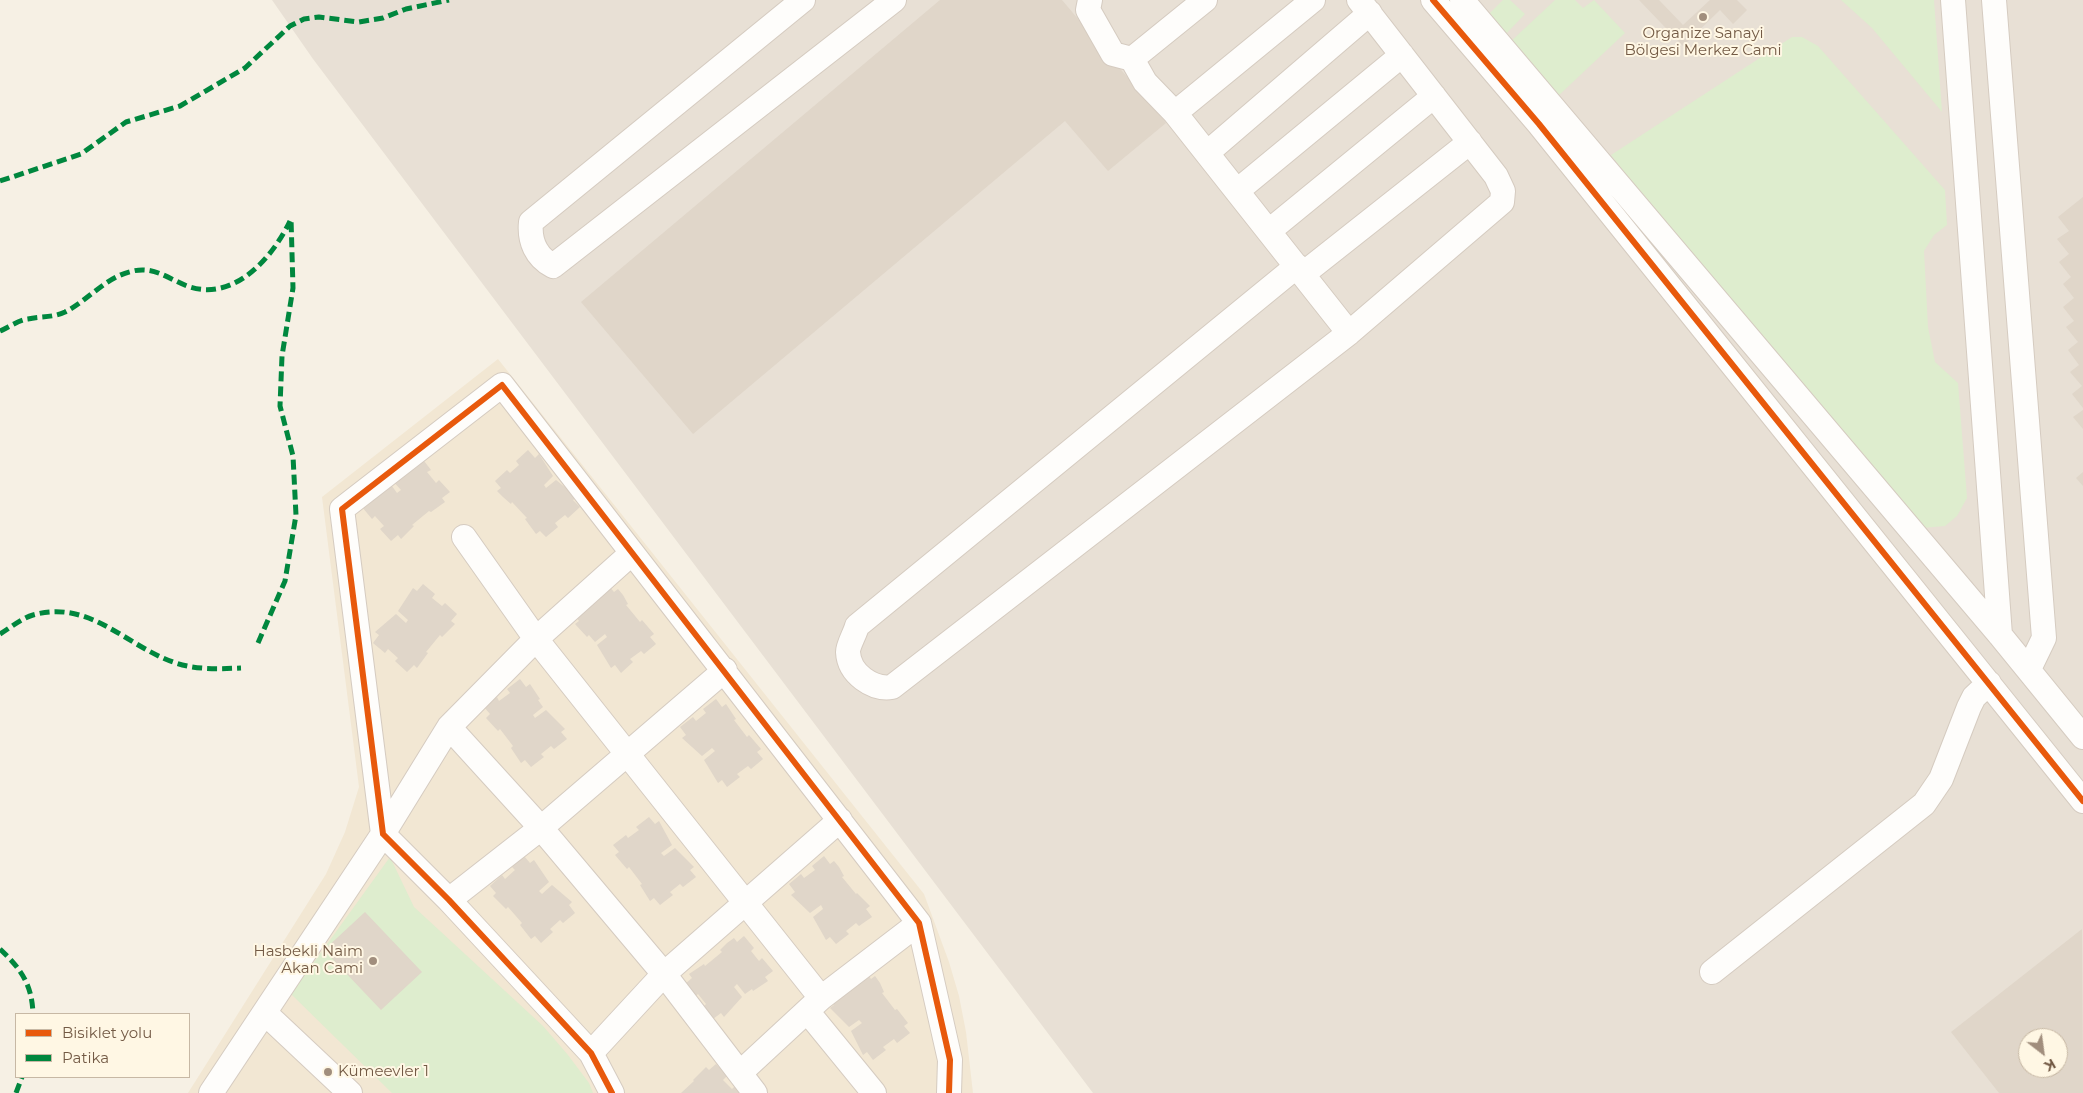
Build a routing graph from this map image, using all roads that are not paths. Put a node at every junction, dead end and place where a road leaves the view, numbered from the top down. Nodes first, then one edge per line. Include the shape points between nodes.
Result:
1 (803, 0) edge
2 (894, 0) edge
3 (1205, 0) edge
4 (1313, 0) edge
5 (1433, 0) edge
6 (1462, 0) edge
7 (1953, 0) edge
8 (1994, 0) edge
9 (1086, 3) edge
10 (1364, 7) edge
11 (1402, 55) junction
12 (1132, 59) junction
13 (1434, 96) junction
14 (1175, 113) junction
15 (1470, 142) junction
16 (1207, 153) junction
17 (1237, 191) junction
18 (1269, 231) junction
19 (1300, 270) junction
20 (1349, 332) junction
21 (464, 537) dead end
22 (632, 553) junction
23 (2000, 635) junction
24 (536, 639) junction
25 (2029, 669) junction
26 (725, 670) junction
27 (1989, 683) junction
28 (449, 727) junction
29 (2083, 737) edge
30 (627, 755) junction
31 (2083, 802) edge
32 (840, 820) junction
33 (541, 828) junction
34 (383, 834) junction
35 (449, 900) junction
36 (746, 901) junction
37 (918, 923) junction
38 (1712, 972) dead end
39 (664, 974) junction
40 (814, 1005) junction
41 (266, 1014) junction
42 (591, 1053) junction
43 (742, 1072) junction
44 (213, 1092) edge
45 (346, 1092) edge
46 (612, 1093) edge
47 (755, 1093) edge
48 (874, 1093) edge
49 (949, 1093) edge

1 - 2 street via 531,222 532,240 542,260 553,266
3 - 12 street
4 - 14 street
5 - 27 street via 1539,124
6 - 23 street
7 - 23 street
8 - 25 street via 2044,638
9 - 12 street via 1113,54
10 - 11 street
10 - 16 street
11 - 13 street
11 - 17 street
12 - 14 street via 1145,82
13 - 15 street
13 - 18 street
14 - 16 street
15 - 19 street
15 - 20 street via 1496,176 1503,191 1502,202
16 - 17 street
17 - 18 street
18 - 19 street
19 - 20 street
19 - 20 street via 857,626 848,651 851,664 870,684 883,689 892,687
21 - 24 street
22 - 24 street
22 - 26 street
22 - 34 street via 502,385 342,509
23 - 25 street
24 - 28 street
24 - 30 street
25 - 29 street
26 - 30 street
26 - 32 street
27 - 31 street
27 - 38 street via 1974,697 1941,779 1924,804
28 - 33 street
28 - 34 street
30 - 33 street
30 - 36 street
32 - 36 street
32 - 37 street
33 - 35 street
33 - 39 street
34 - 35 street
34 - 41 street
35 - 42 street
36 - 39 street
36 - 40 street
37 - 40 street
37 - 49 street via 950,1060
39 - 42 street
39 - 43 street
40 - 43 street
40 - 48 street
41 - 44 street
41 - 45 street
42 - 46 street
43 - 47 street

